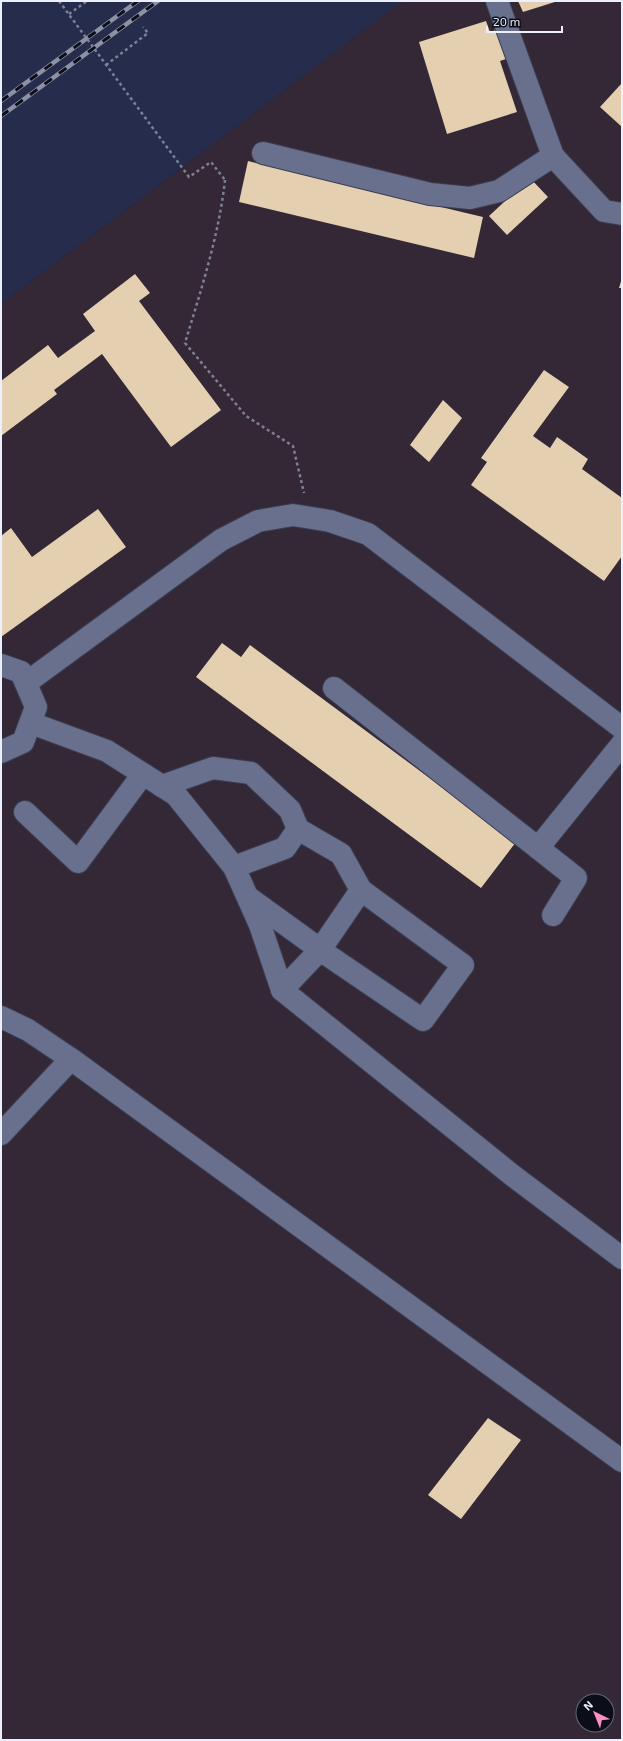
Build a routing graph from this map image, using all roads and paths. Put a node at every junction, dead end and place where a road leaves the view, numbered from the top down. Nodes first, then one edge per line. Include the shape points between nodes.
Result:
1 (60, 1) edge
2 (87, 1) edge
3 (496, 1) edge
4 (69, 14) junction
5 (143, 27) dead end
6 (106, 65) junction
7 (263, 153) dead end
8 (553, 156) junction
9 (622, 214) edge
10 (310, 518) junction
11 (1, 665) edge
12 (26, 683) junction
13 (334, 688) dead end
14 (31, 723) junction
15 (622, 728) edge
16 (622, 744) edge
17 (1, 752) edge
18 (143, 774) junction
19 (162, 786) junction
20 (25, 812) dead end
21 (298, 829) junction
22 (538, 848) junction
23 (234, 867) junction
24 (360, 890) junction
25 (248, 898) junction
26 (552, 915) dead end
27 (320, 950) junction
28 (282, 990) junction
29 (1, 1017) edge
30 (71, 1059) junction
31 (1, 1134) edge
32 (622, 1258) edge
33 (622, 1461) edge

1 - 4 path, bridge
2 - 4 path
3 - 8 lane
4 - 6 path, bridge
5 - 6 path via 148,33
6 - 10 path, bridge via 189,177 210,162 225,180 207,266 185,343 246,416 293,446
7 - 8 lane via 430,194 470,198 499,191
8 - 9 lane via 604,211
10 - 12 lane via 293,515 258,521 221,540
10 - 15 lane via 330,521 368,534
11 - 12 lane via 21,672
12 - 14 lane via 36,707
13 - 22 lane
14 - 17 lane via 23,742
14 - 18 lane via 107,751
16 - 22 lane
18 - 19 lane
18 - 20 lane via 78,862
19 - 21 lane via 213,768 251,773 290,810
19 - 23 lane via 176,795
21 - 23 lane via 285,848
21 - 24 lane via 341,854
22 - 26 lane via 576,878
23 - 25 lane
24 - 27 lane
24 - 27 lane via 463,965 422,1020
25 - 27 lane
25 - 28 lane
27 - 28 lane
28 - 32 lane via 512,1175
29 - 30 lane via 28,1030
30 - 31 lane
30 - 33 lane

